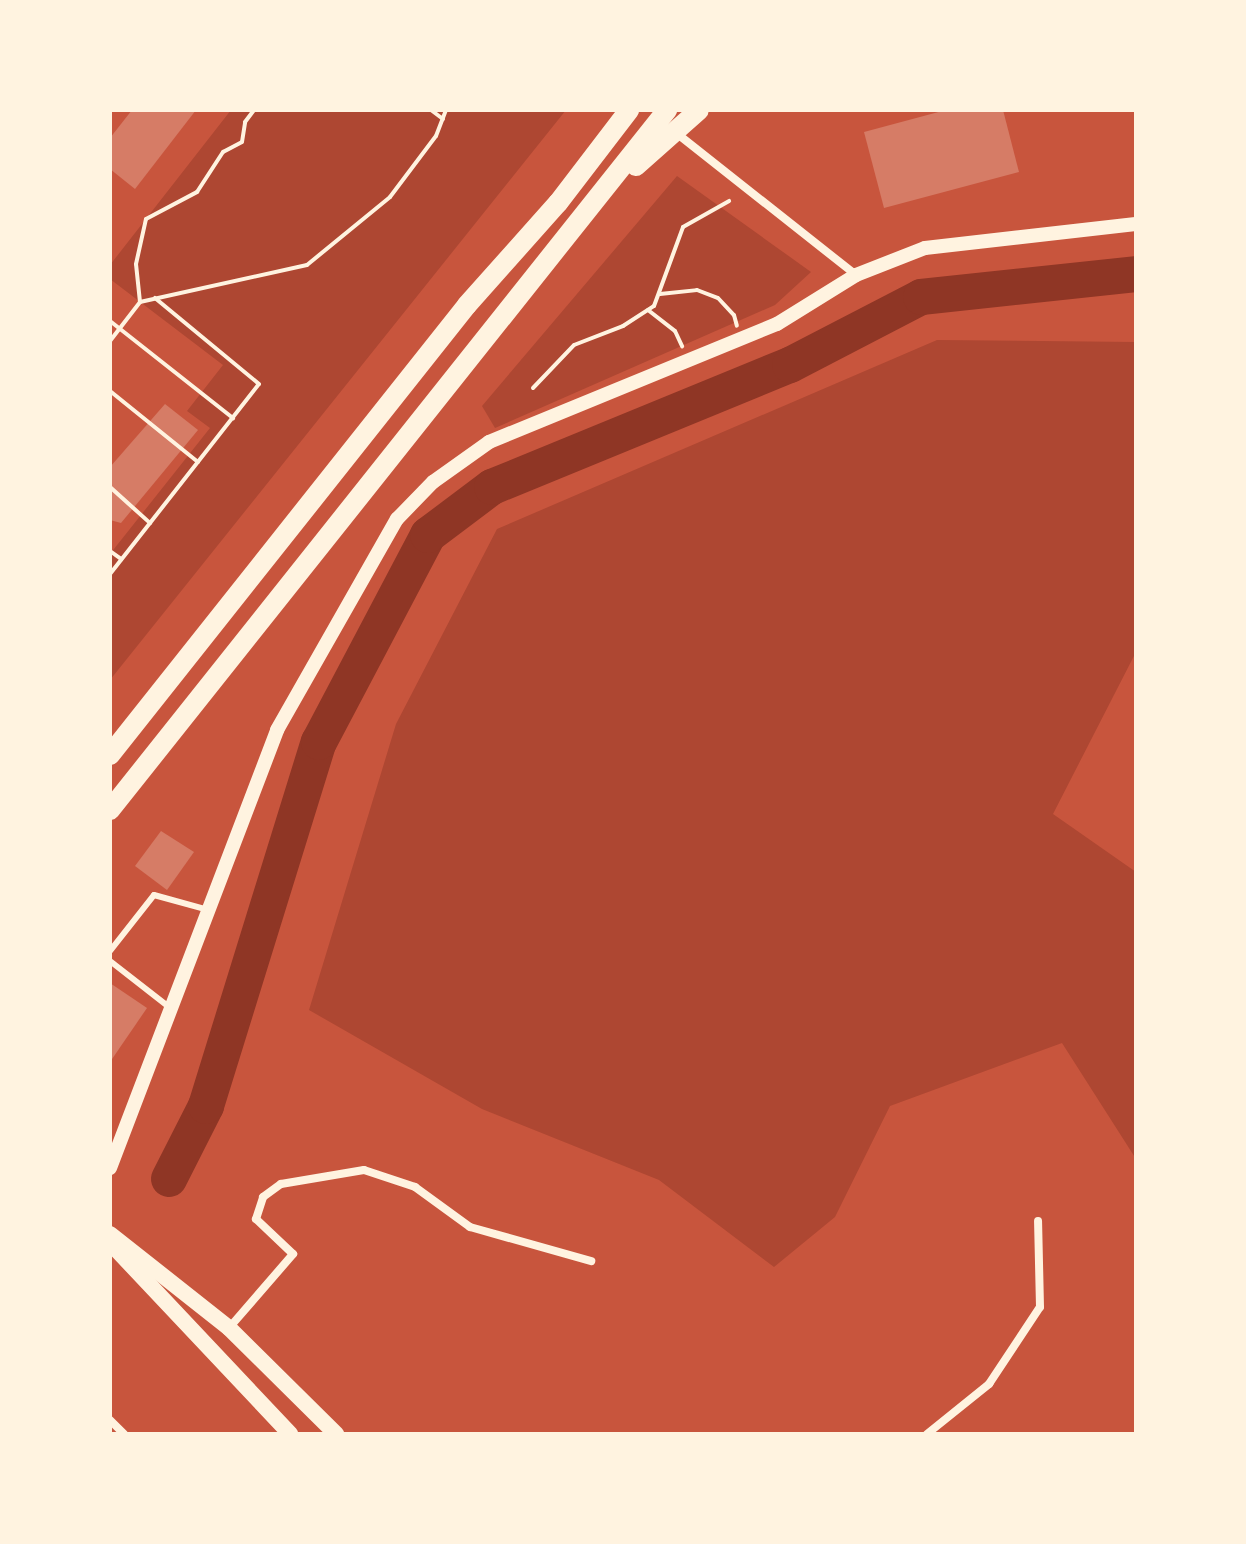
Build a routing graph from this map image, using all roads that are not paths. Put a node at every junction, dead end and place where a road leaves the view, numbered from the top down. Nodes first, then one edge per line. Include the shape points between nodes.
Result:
1 (612, 110) edge
2 (629, 110) edge
3 (645, 110) edge
4 (667, 110) edge
5 (699, 110) edge
6 (600, 198) junction
7 (558, 203) junction
8 (1136, 224) edge
9 (856, 275) junction
10 (110, 755) edge
11 (110, 810) edge
12 (209, 910) junction
13 (110, 951) edge
14 (110, 961) edge
15 (172, 1010) junction
16 (110, 1168) edge
17 (1038, 1221) dead end
18 (110, 1234) edge
19 (110, 1243) edge
20 (591, 1261) dead end
21 (229, 1328) junction
22 (110, 1420) edge
23 (124, 1434) edge
24 (290, 1434) edge
25 (336, 1434) edge
26 (927, 1434) edge

1 - 7 highway
2 - 7 highway
3 - 9 street
4 - 6 highway
5 - 6 highway
6 - 11 highway
7 - 10 highway via 467,305
8 - 9 street via 925,248
9 - 12 street via 777,324 489,442 433,482 397,519 277,730
12 - 13 lane via 154,895
12 - 15 street
14 - 15 lane
15 - 16 street
17 - 26 street via 1040,1307 989,1384
18 - 21 main road
19 - 24 main road
20 - 21 street via 470,1227 415,1187 364,1170 281,1184 263,1197 256,1219 293,1254
21 - 25 main road
22 - 23 street

